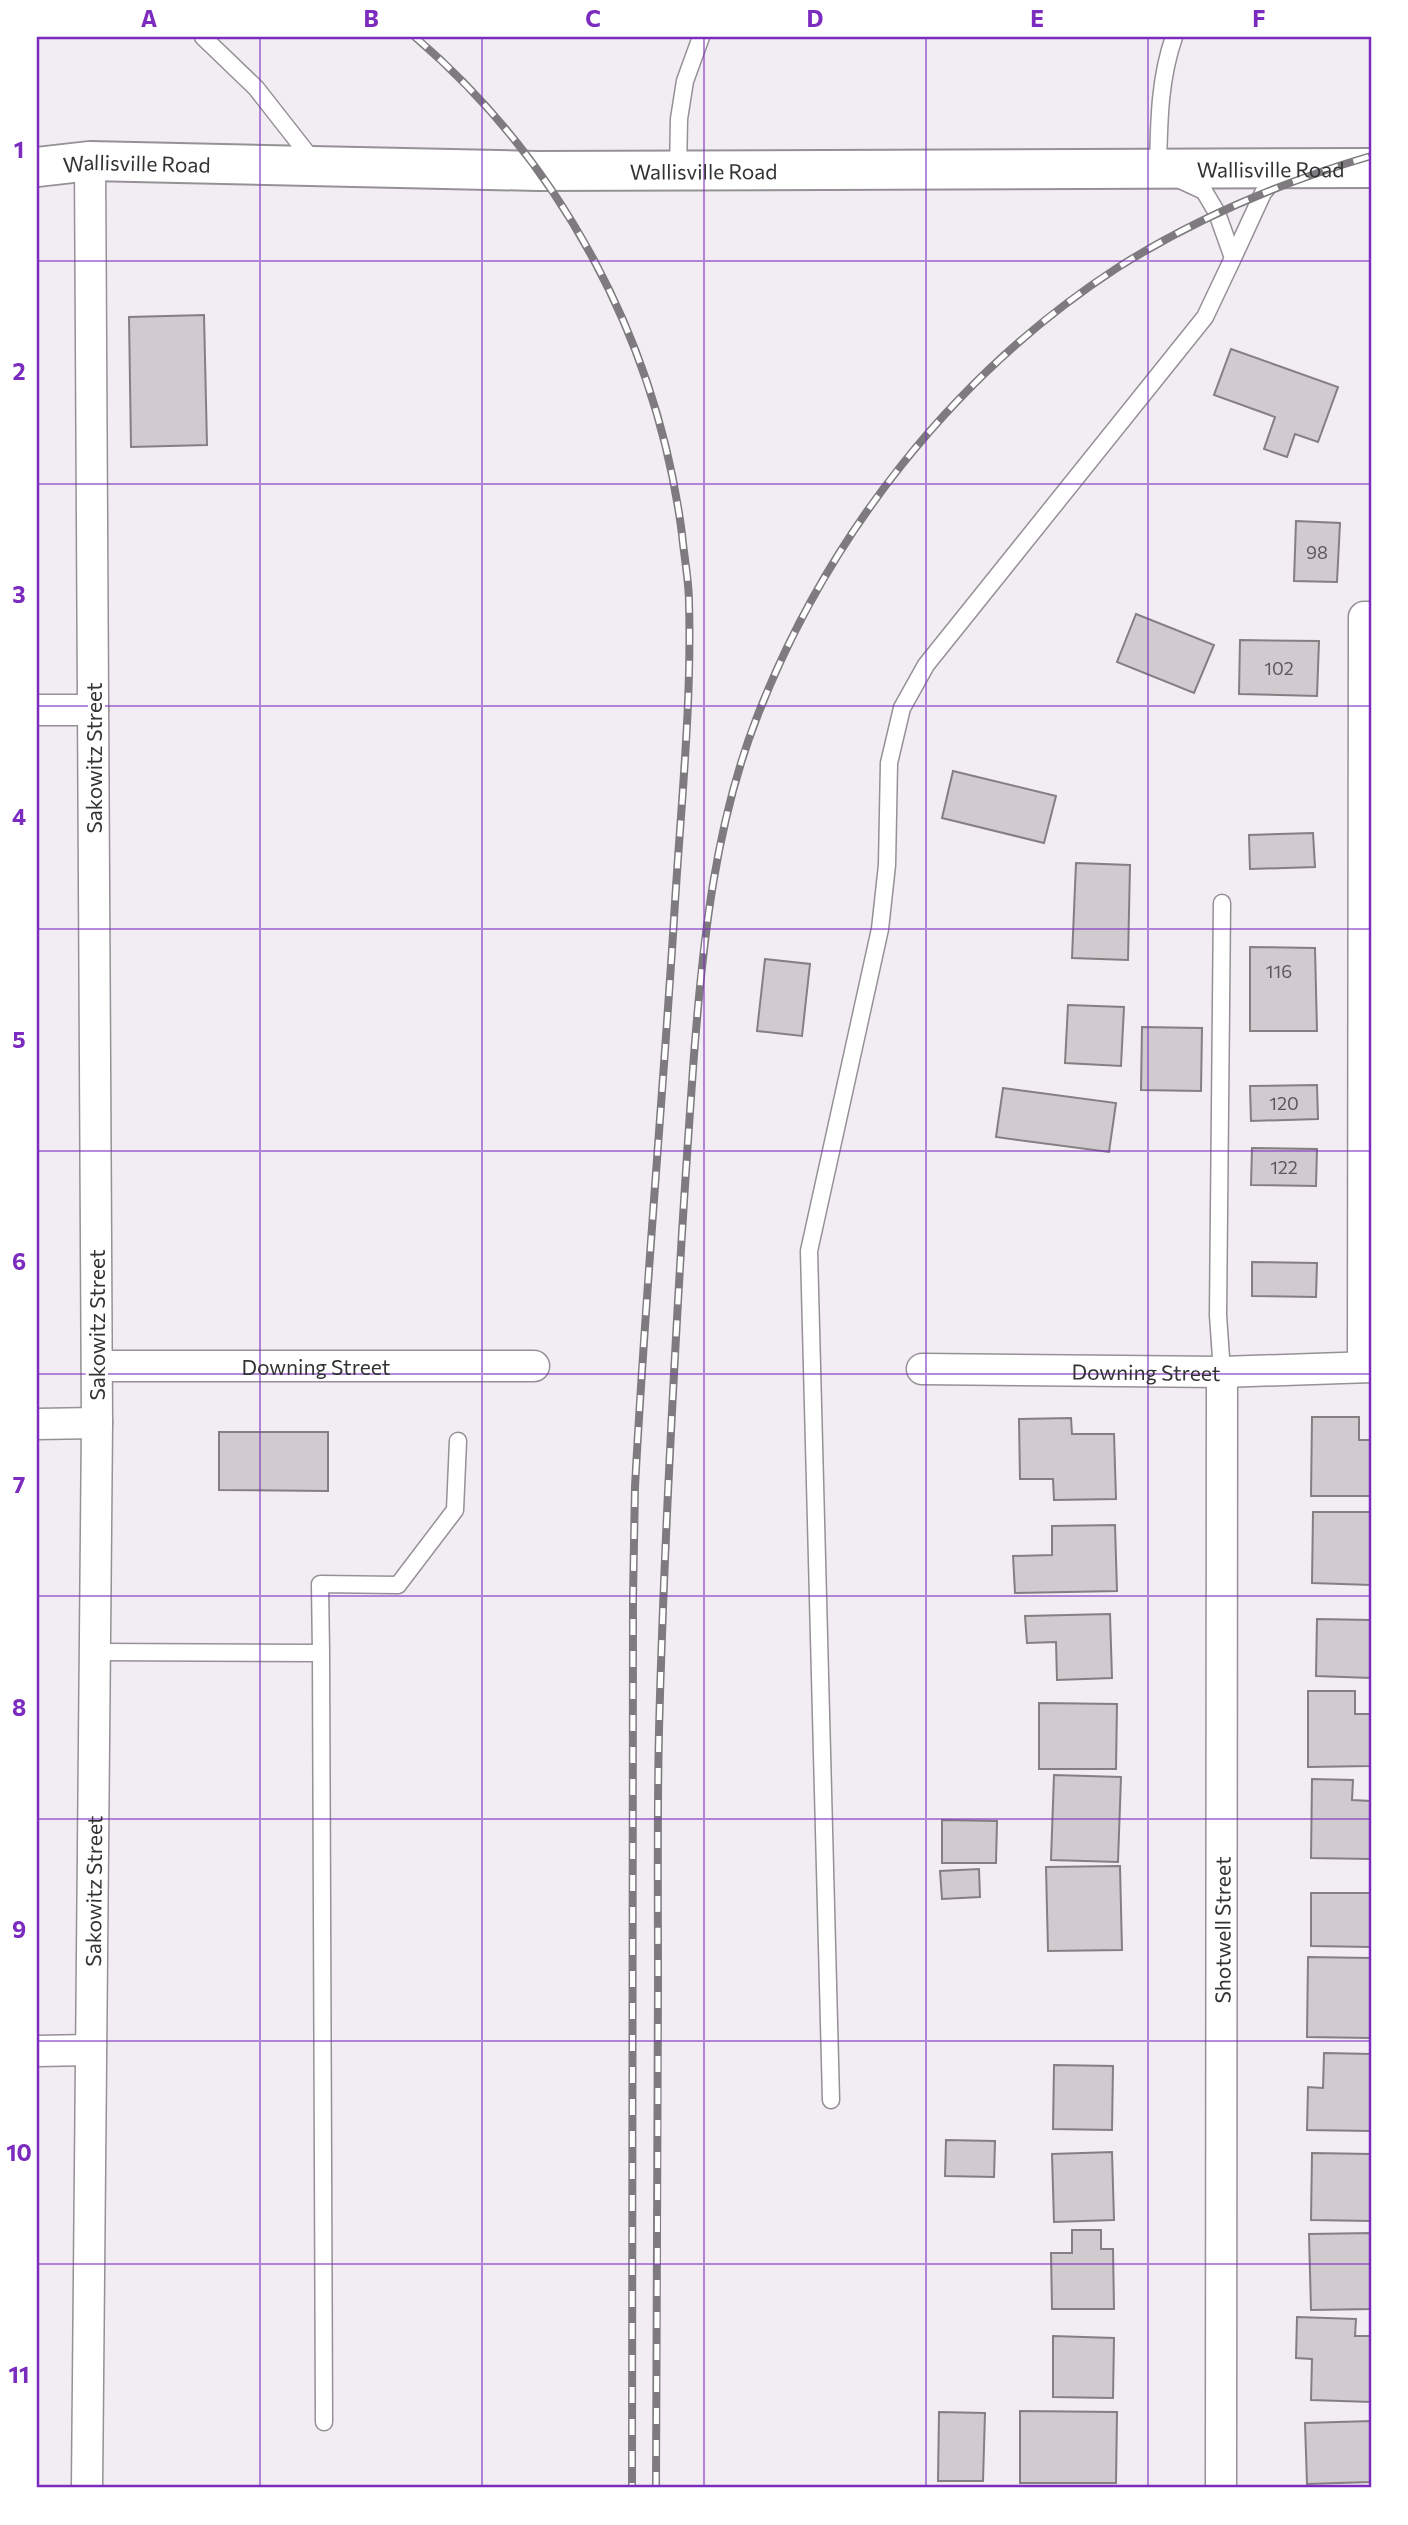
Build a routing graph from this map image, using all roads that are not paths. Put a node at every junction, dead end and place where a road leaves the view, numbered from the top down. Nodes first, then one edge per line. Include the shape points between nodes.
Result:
1 (204, 37) edge
2 (701, 37) edge
3 (1174, 37) edge
4 (90, 161) junction
5 (37, 167) edge
6 (317, 167) junction
7 (1284, 167) junction
8 (1371, 168) edge
9 (1158, 169) junction
10 (678, 171) junction
11 (1233, 258) junction
12 (1368, 617) edge
13 (37, 710) edge
14 (93, 710) junction
15 (1222, 903) dead end
16 (97, 1366) junction
17 (534, 1366) dead end
18 (1367, 1367) edge
19 (922, 1369) dead end
20 (1222, 1372) junction
21 (97, 1423) junction
22 (37, 1424) edge
23 (458, 1441) dead end
24 (94, 1652) junction
25 (321, 1653) junction
26 (90, 2050) junction
27 (37, 2052) edge
28 (831, 2100) dead end
29 (324, 2422) dead end
30 (87, 2488) edge
31 (1221, 2488) edge

1 - 6 lane via 256,88
2 - 10 lane via 685,81 678,119
3 - 9 lane via 1159,107
4 - 5 main road, Wallisville Road
4 - 6 main road, Wallisville Road
4 - 14 street, Sakowitz Street
6 - 10 main road, Wallisville Road
7 - 8 main road, Wallisville Road
7 - 9 main road, Wallisville Road
7 - 11 lane via 1263,193
9 - 10 main road, Wallisville Road
9 - 11 lane via 1204,191
11 - 28 lane via 1205,317 926,665 902,708 889,763 887,865 880,929 809,1251
12 - 18 street
13 - 14 street
14 - 16 street, Sakowitz Street
15 - 20 lane via 1218,1315
16 - 17 street, Downing Street
16 - 21 street, Sakowitz Street
18 - 20 street, Downing Street
19 - 20 street, Downing Street
20 - 31 street, Shotwell Street
21 - 22 street
21 - 24 street, Sakowitz Street
23 - 25 lane via 456,1510 398,1585 320,1584
24 - 25 lane
24 - 26 street, Sakowitz Street
25 - 29 lane
26 - 27 street
26 - 30 street, Sakowitz Street

